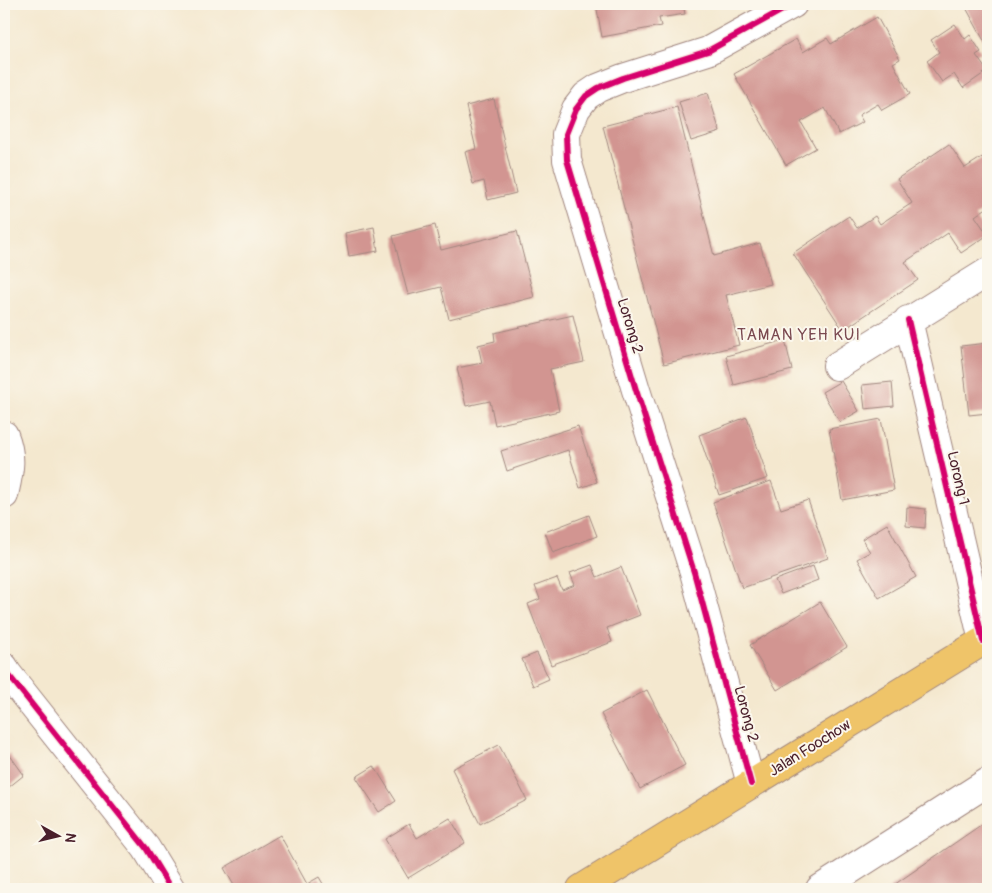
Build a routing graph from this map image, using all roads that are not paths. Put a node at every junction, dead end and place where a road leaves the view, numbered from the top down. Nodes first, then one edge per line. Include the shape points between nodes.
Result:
1 (793, 4) edge
2 (988, 272) edge
3 (908, 320) junction
4 (837, 366) dead end
5 (4, 435) edge
6 (4, 494) edge
7 (986, 639) edge
8 (4, 666) edge
9 (988, 782) edge
10 (751, 784) junction
11 (831, 886) edge
12 (171, 889) edge
13 (582, 889) edge

1 - 10 street, Lorong 2 via 708,51 598,88 576,109 566,134 567,160 694,572
2 - 3 street
3 - 4 street
3 - 7 street, Lorong 1
5 - 6 street via 10,465
7 - 10 main road, Jalan Foochow
8 - 12 street via 6,673 146,848
9 - 11 street
10 - 13 main road, Jalan Foochow

